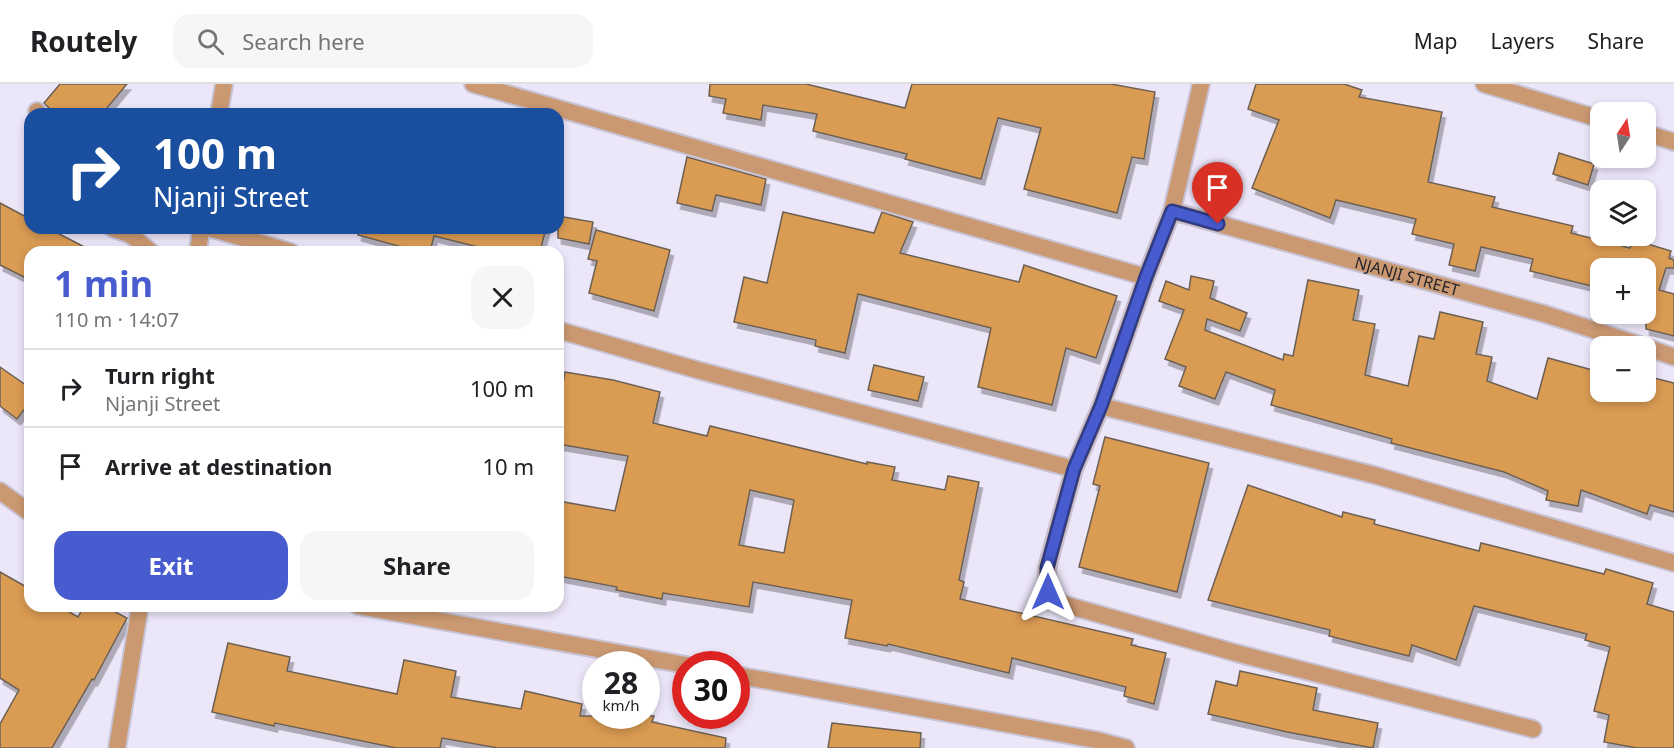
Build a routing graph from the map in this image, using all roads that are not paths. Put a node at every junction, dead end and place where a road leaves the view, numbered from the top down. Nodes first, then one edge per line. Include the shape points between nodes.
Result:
1 (224, 84) edge
2 (473, 84) edge
3 (1200, 84) edge
4 (1484, 84) edge
5 (220, 108) edge
6 (557, 108) edge
7 (564, 110) edge
8 (1590, 116) edge
9 (1656, 136) edge
10 (1674, 142) edge
11 (1172, 211) junction
12 (128, 234) edge
13 (230, 234) edge
14 (144, 246) edge
15 (270, 246) edge
16 (1146, 277) junction
17 (564, 332) edge
18 (1611, 336) edge
19 (1656, 351) edge
20 (1674, 357) edge
21 (1101, 406) junction
22 (1074, 469) junction
23 (0, 491) edge
24 (24, 509) edge
25 (1674, 563) edge
26 (139, 612) edge
27 (391, 612) edge
28 (672, 662) edge
29 (750, 678) edge
30 (1533, 729) dead end
31 (117, 748) edge
32 (1126, 748) edge

1 - 5 street
2 - 6 street
3 - 11 street
4 - 8 street
7 - 16 street
9 - 10 street
11 - 16 street
11 - 18 street, NJANJI STREET via 1545,314
12 - 14 street
13 - 15 street
16 - 21 street
17 - 22 street
19 - 20 street, NJANJI STREET
21 - 22 street
21 - 25 street via 1374,476
22 - 30 street via 1047,568 1048,592 1063,604
23 - 24 street
26 - 31 street
27 - 28 street
29 - 32 street

